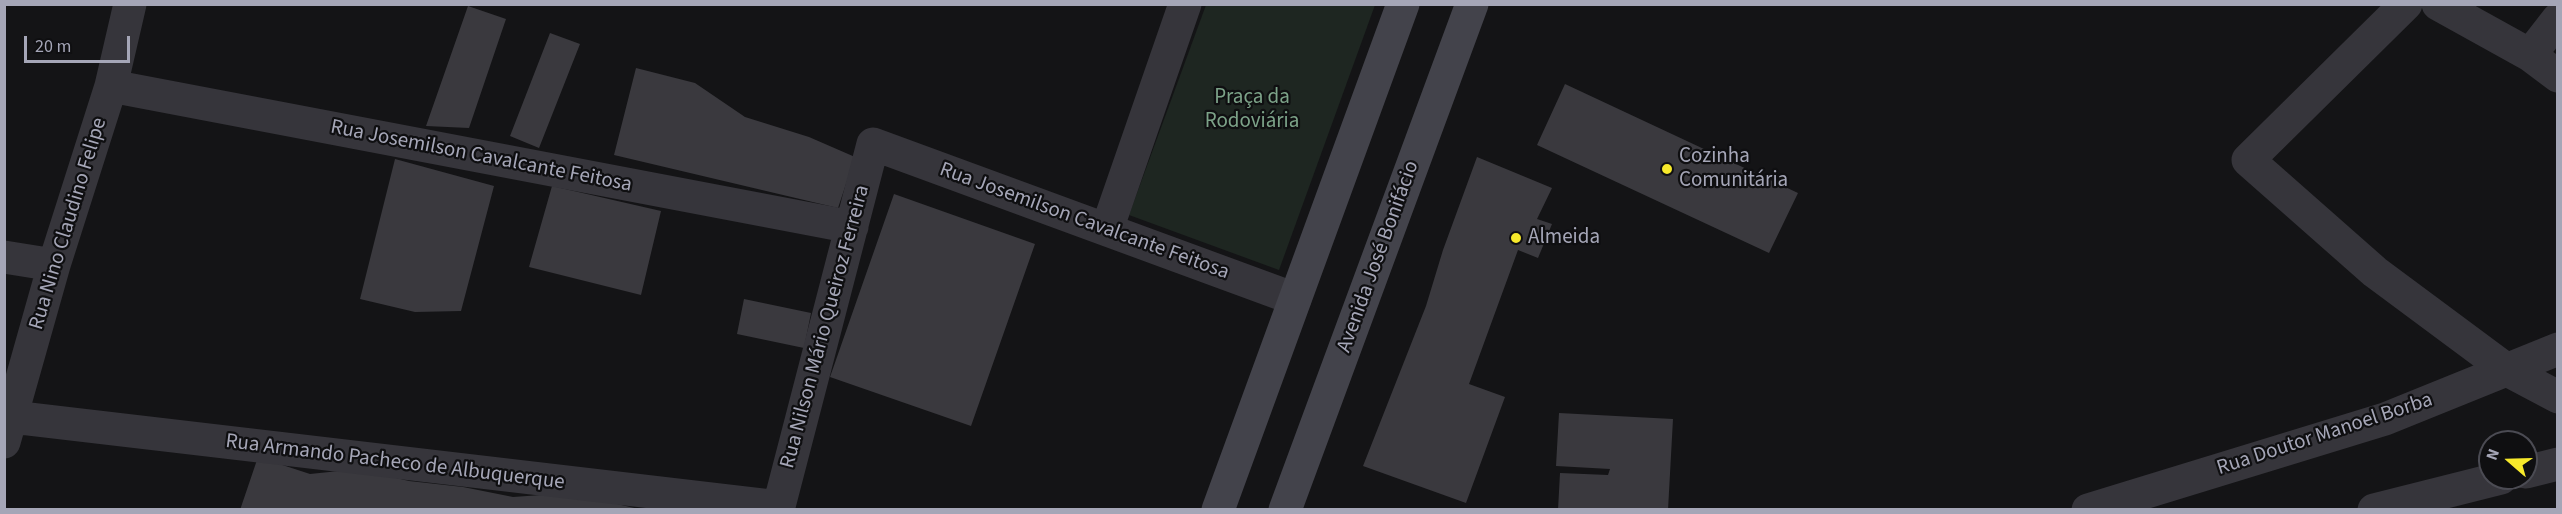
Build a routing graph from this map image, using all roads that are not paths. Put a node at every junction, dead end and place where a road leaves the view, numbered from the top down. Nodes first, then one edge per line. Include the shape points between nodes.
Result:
1 (130, 4) edge
2 (1185, 4) edge
3 (1403, 4) edge
4 (1472, 4) edge
5 (2406, 4) edge
6 (2438, 4) edge
7 (2558, 19) edge
8 (2530, 55) junction
9 (2558, 76) edge
10 (111, 86) junction
11 (873, 144) joint
12 (852, 226) junction
13 (1107, 229) junction
14 (4, 257) edge
15 (54, 265) junction
16 (1295, 299) junction
17 (2558, 350) edge
18 (2507, 370) junction
19 (2558, 398) edge
20 (8, 429) edge
21 (2558, 464) edge
22 (2538, 469) edge
23 (2478, 484) edge
24 (779, 508) edge
25 (1218, 510) edge
26 (1285, 510) edge
27 (2088, 510) edge
28 (2374, 510) edge

1 - 10 street, Rua Nino Claudino Felipe
2 - 13 street
3 - 16 main road
4 - 26 main road, Avenida José Bonifácio
5 - 18 street via 2248,160 2374,272
6 - 8 street
7 - 8 street
8 - 9 street
10 - 12 street, Rua Josemilson Cavalcante Feitosa
10 - 15 street, Rua Nino Claudino Felipe
11 - 12 street, Rua Nilson Mário Queiroz Ferreira
11 - 13 street, Rua Josemilson Cavalcante Feitosa
12 - 24 street, Rua Nilson Mário Queiroz Ferreira
13 - 16 street, Rua Josemilson Cavalcante Feitosa
14 - 15 street
15 - 20 street, Rua Nino Claudino Felipe
16 - 25 main road
17 - 18 street, Rua Doutor Manoel Borba
18 - 19 street
18 - 27 street, Rua Doutor Manoel Borba via 2385,418
20 - 24 street, Rua Armando Pacheco de Albuquerque
21 - 22 street
23 - 28 street

